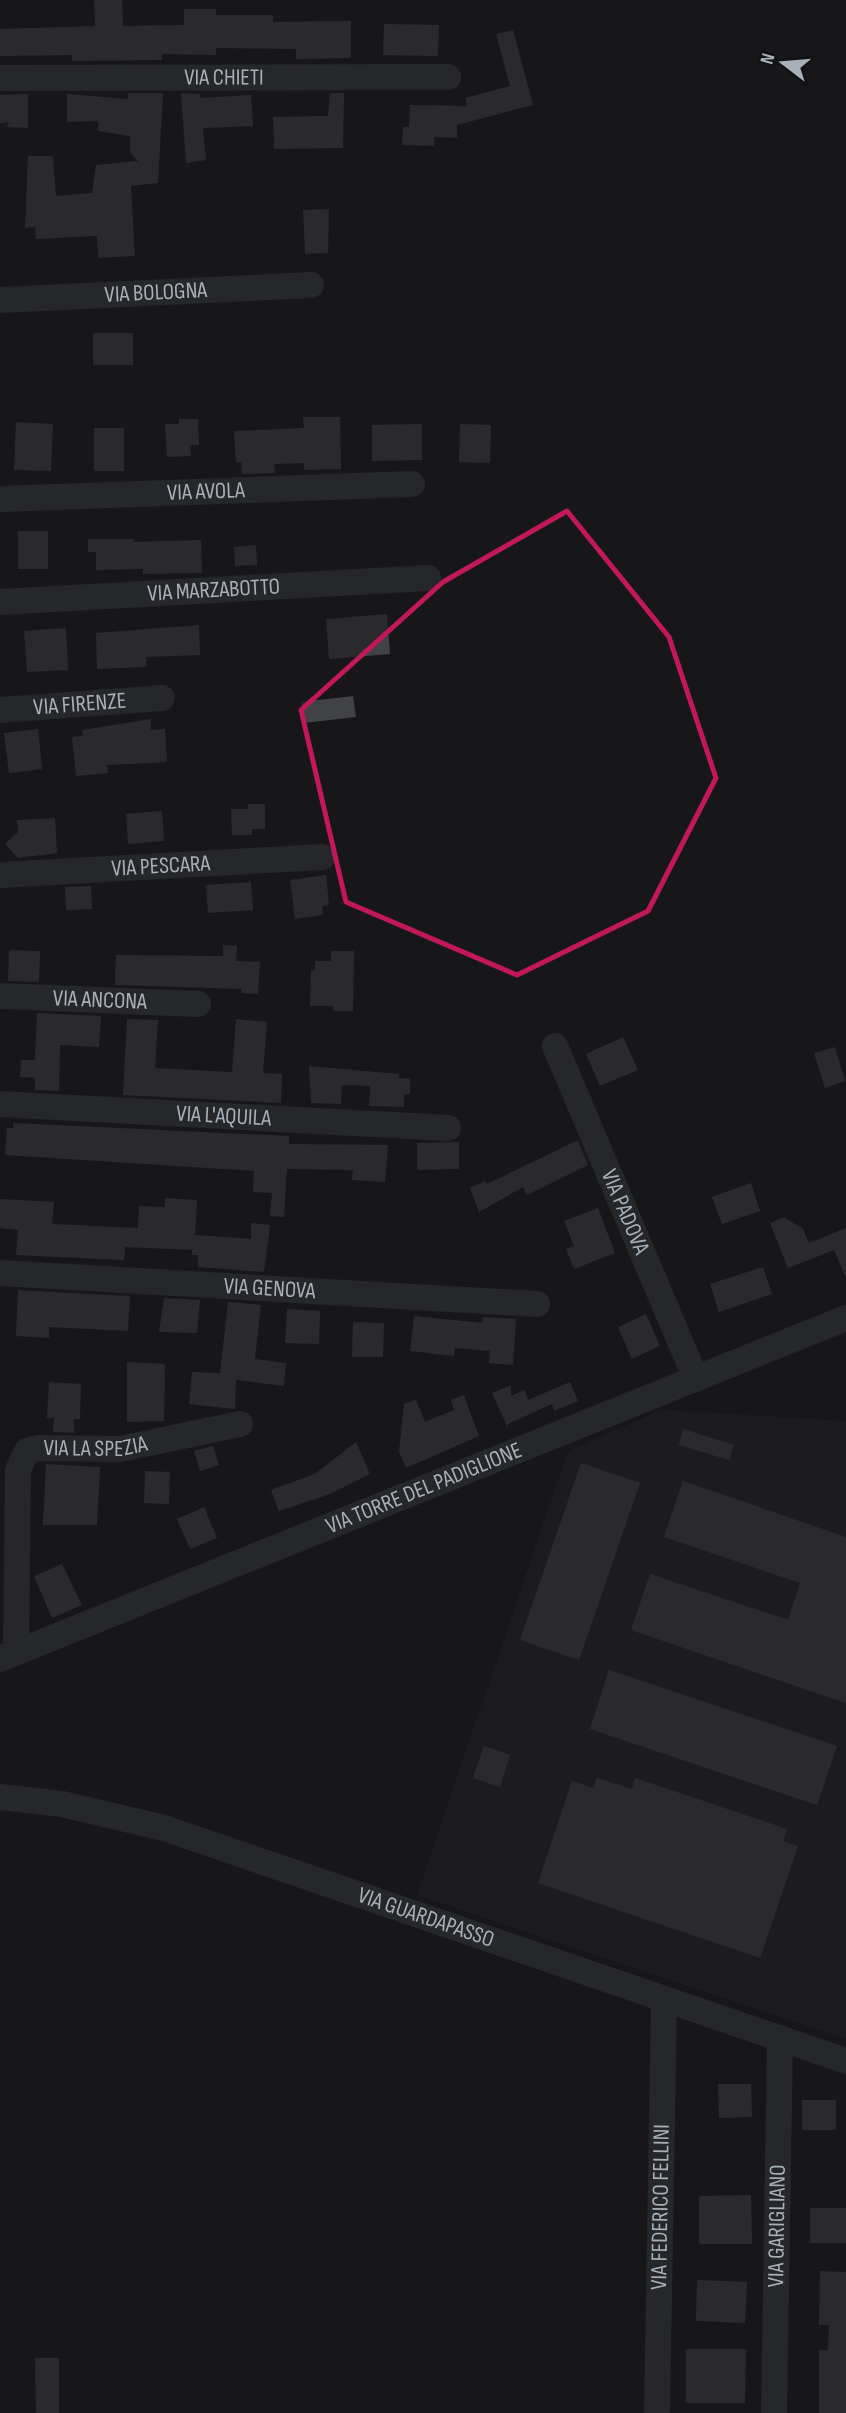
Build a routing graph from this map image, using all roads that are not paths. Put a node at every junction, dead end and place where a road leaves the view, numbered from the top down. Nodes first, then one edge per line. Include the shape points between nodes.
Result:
1 (448, 77) dead end
2 (0, 78) edge
3 (312, 285) dead end
4 (0, 300) edge
5 (412, 484) dead end
6 (0, 499) edge
7 (428, 578) dead end
8 (0, 602) edge
9 (162, 698) dead end
10 (0, 710) edge
11 (322, 857) dead end
12 (0, 875) edge
13 (0, 996) edge
14 (198, 1004) dead end
15 (555, 1046) dead end
16 (0, 1104) edge
17 (448, 1128) dead end
18 (0, 1273) edge
19 (537, 1304) dead end
20 (846, 1318) edge
21 (696, 1378) junction
22 (240, 1424) dead end
23 (8, 1656) edge
24 (4, 1799) edge
25 (664, 1999) junction
26 (780, 2038) junction
27 (846, 2061) edge
28 (657, 2413) edge
29 (774, 2413) edge

1 - 2 street, VIA CHIETI
3 - 4 street, VIA BOLOGNA
5 - 6 street, VIA AVOLA
7 - 8 street, VIA MARZABOTTO
9 - 10 street, VIA FIRENZE
11 - 12 street, VIA PESCARA
13 - 14 street, VIA ANCONA
15 - 21 street, VIA PADOVA
16 - 17 street, VIA L'AQUILA
18 - 19 street, VIA GENOVA
20 - 21 street, VIA TORRE DEL PADIGLIONE
21 - 23 street, VIA TORRE DEL PADIGLIONE
22 - 23 street, VIA LA SPEZIA via 120,1449 27,1451 18,1470
24 - 25 street, VIA GUARDAPASSO via 103,1812 164,1828
25 - 26 street, VIA GUARDAPASSO
25 - 28 street, VIA FEDERICO FELLINI
26 - 27 street, VIA GUARDAPASSO
26 - 29 street, VIA GARIGLIANO

